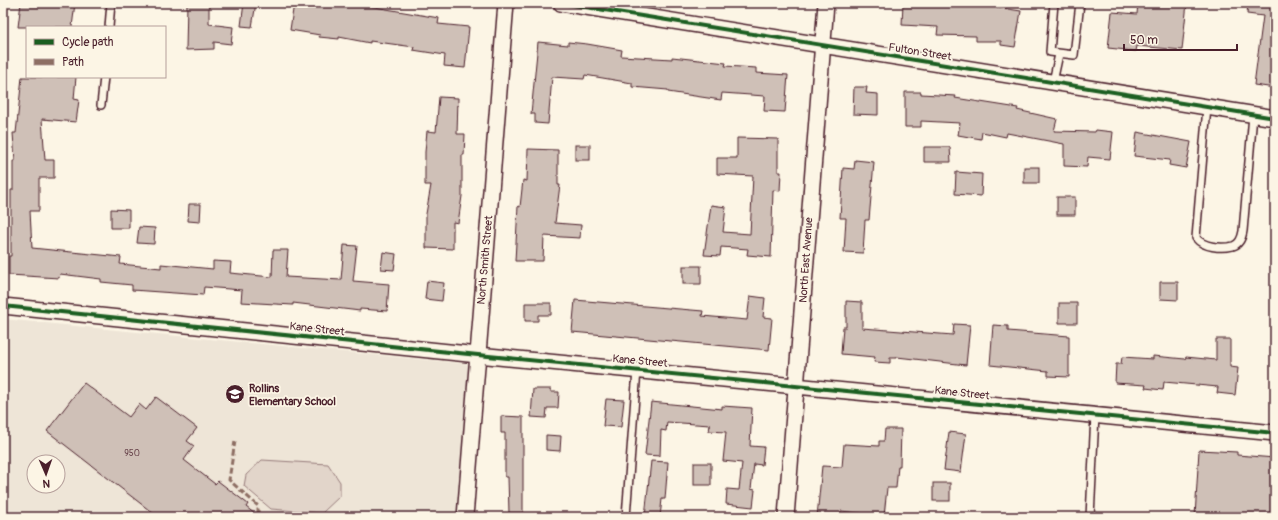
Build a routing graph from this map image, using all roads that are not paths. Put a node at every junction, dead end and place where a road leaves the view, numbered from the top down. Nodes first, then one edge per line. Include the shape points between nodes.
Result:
1 (111, 3) edge
2 (506, 3) edge
3 (561, 3) edge
4 (826, 3) edge
5 (1054, 3) edge
6 (1080, 3) edge
7 (109, 26) edge
8 (823, 45) junction
9 (1059, 54) junction
10 (104, 78) edge
11 (1053, 82) junction
12 (101, 105) dead end
13 (1207, 107) junction
14 (1253, 115) junction
15 (1275, 118) edge
16 (3, 306) edge
17 (478, 355) junction
18 (637, 370) junction
19 (796, 385) junction
20 (1095, 415) junction
21 (1275, 433) edge
22 (465, 517) edge
23 (626, 517) edge
24 (786, 517) edge
25 (1090, 517) edge

1 - 7 lane
2 - 17 street, North Smith Street
3 - 8 street, Fulton Street
4 - 8 street, North East Avenue
5 - 9 lane via 1050,52
6 - 9 lane via 1074,55
8 - 11 street, Fulton Street
8 - 19 street, North East Avenue
9 - 11 lane
10 - 12 lane
11 - 13 street, Fulton Street
13 - 14 street, Fulton Street
13 - 14 lane via 1196,238 1200,243 1211,246 1233,246 1241,240 1244,231
14 - 15 street, Fulton Street
16 - 17 street, Kane Street
17 - 18 street, Kane Street
17 - 22 street, North Smith Street
18 - 19 street, Kane Street
18 - 23 lane
19 - 20 street, Kane Street
19 - 24 street, North East Avenue
20 - 21 street, Kane Street
20 - 25 lane

